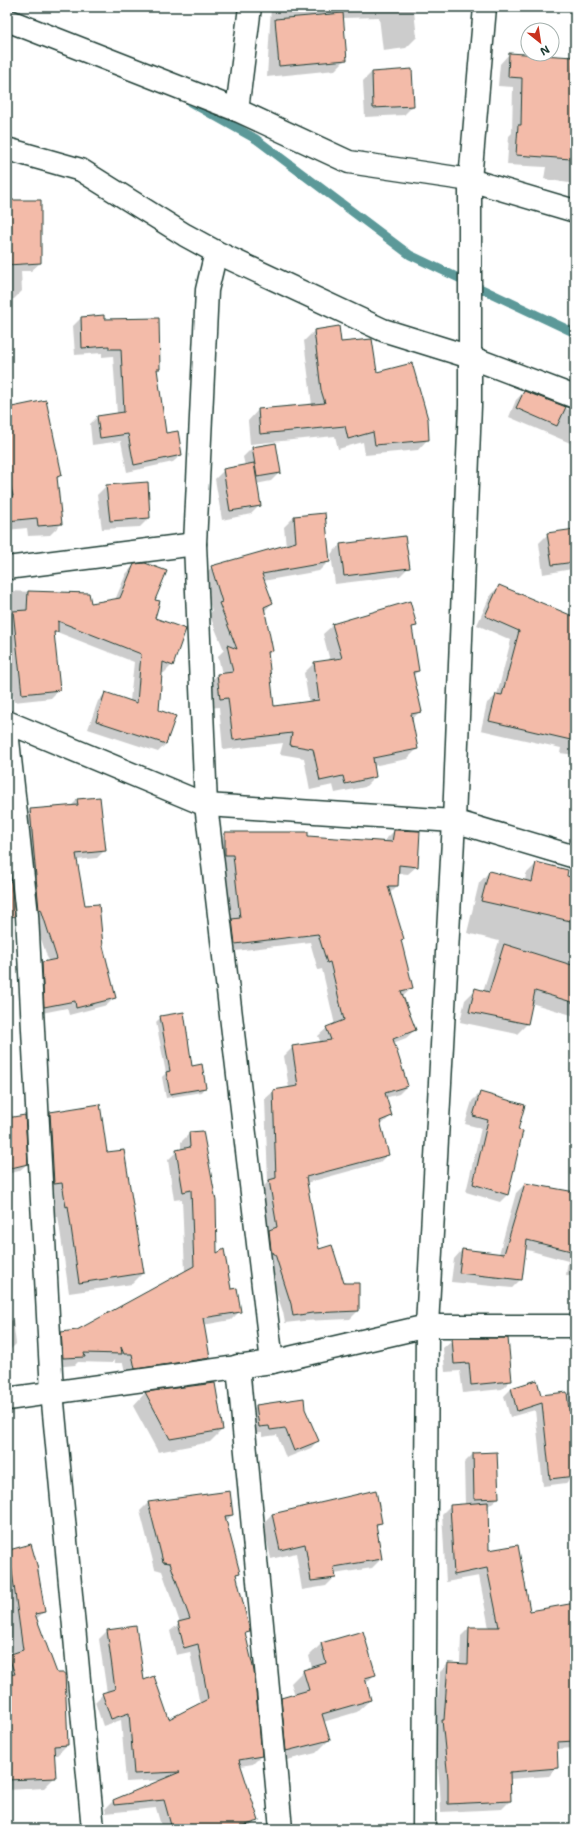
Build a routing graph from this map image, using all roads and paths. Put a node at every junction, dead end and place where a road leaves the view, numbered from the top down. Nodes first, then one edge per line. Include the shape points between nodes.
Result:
1 (250, 7) edge
2 (484, 7) edge
3 (7, 20) edge
4 (237, 110) junction
5 (7, 148) edge
6 (470, 180) junction
7 (575, 211) edge
8 (216, 252) junction
9 (470, 357) junction
10 (575, 397) edge
11 (195, 544) junction
12 (7, 568) edge
13 (7, 722) edge
14 (7, 731) edge
15 (206, 805) junction
16 (454, 821) junction
17 (575, 857) edge
18 (427, 1326) junction
19 (575, 1326) edge
20 (272, 1362) junction
21 (238, 1366) junction
22 (52, 1392) junction
23 (7, 1399) edge
24 (93, 1829) edge
25 (281, 1829) edge
26 (424, 1829) edge

1 - 4 street
2 - 6 street
3 - 4 street
4 - 6 street via 349,162
5 - 8 street via 81,170 185,236
6 - 7 street
6 - 9 street
8 - 9 street via 383,330
8 - 11 street via 208,290
9 - 10 street
9 - 16 street
11 - 12 street
11 - 15 street
13 - 15 street
14 - 22 street via 27,915
15 - 16 street
15 - 20 street
16 - 17 street
16 - 18 street
18 - 19 street
18 - 20 street
18 - 26 street
20 - 21 street
21 - 22 street
21 - 25 street
22 - 23 street
22 - 24 street

